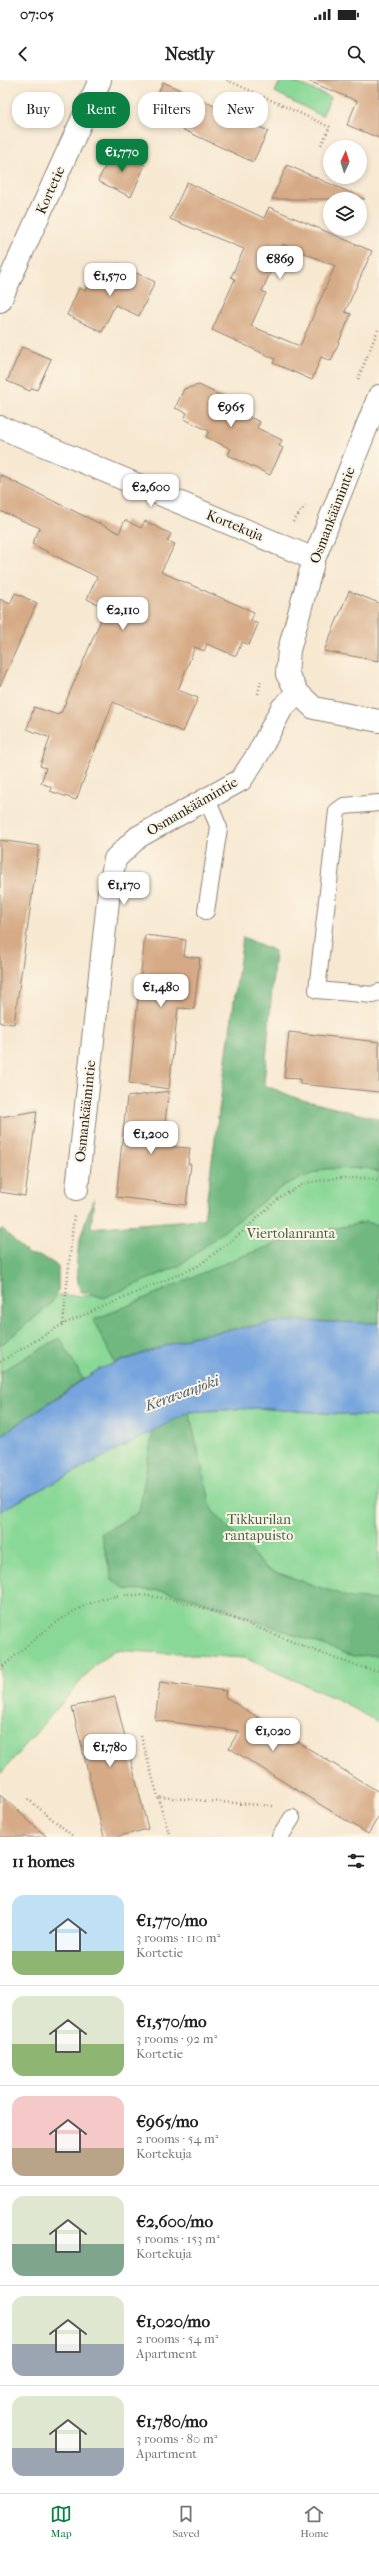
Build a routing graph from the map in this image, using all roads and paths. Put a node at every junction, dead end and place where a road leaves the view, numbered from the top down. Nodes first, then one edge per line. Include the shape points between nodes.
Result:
1 (100, 80) edge
2 (227, 80) edge
3 (321, 145) dead end
4 (0, 301) edge
5 (379, 396) edge
6 (0, 427) edge
7 (314, 559) junction
8 (298, 693) junction
9 (379, 721) edge
10 (207, 799) junction
11 (379, 803) edge
12 (206, 911) dead end
13 (379, 992) edge
14 (379, 1180) edge
15 (77, 1189) joint
16 (63, 1324) junction
17 (0, 1362) edge
18 (0, 1669) edge
19 (379, 1671) edge
20 (141, 1736) dead end
21 (158, 1797) junction
22 (28, 1799) dead end
23 (292, 1818) joint
24 (74, 1837) edge
25 (170, 1837) edge
26 (280, 1837) edge

1 - 4 street, Kortetie
2 - 3 path via 330,127
5 - 7 street, Osmankäämintie
6 - 7 street, Kortekuja
7 - 8 street, Osmankäämintie via 288,650 287,674
8 - 9 street via 314,708
8 - 10 street, Osmankäämintie via 282,708 241,780
10 - 12 lane via 219,828
10 - 15 street, Osmankäämintie via 138,837 115,859 109,891
11 - 13 lane via 344,806 337,811 317,990 373,995
14 - 16 path via 336,1178 306,1183 280,1197 241,1234 198,1266
15 - 16 path
16 - 17 path
18 - 19 path via 40,1635 97,1600 119,1595 145,1595 193,1605 350,1663
20 - 21 path
21 - 23 path via 270,1804
21 - 25 path
22 - 24 path
23 - 26 lane

